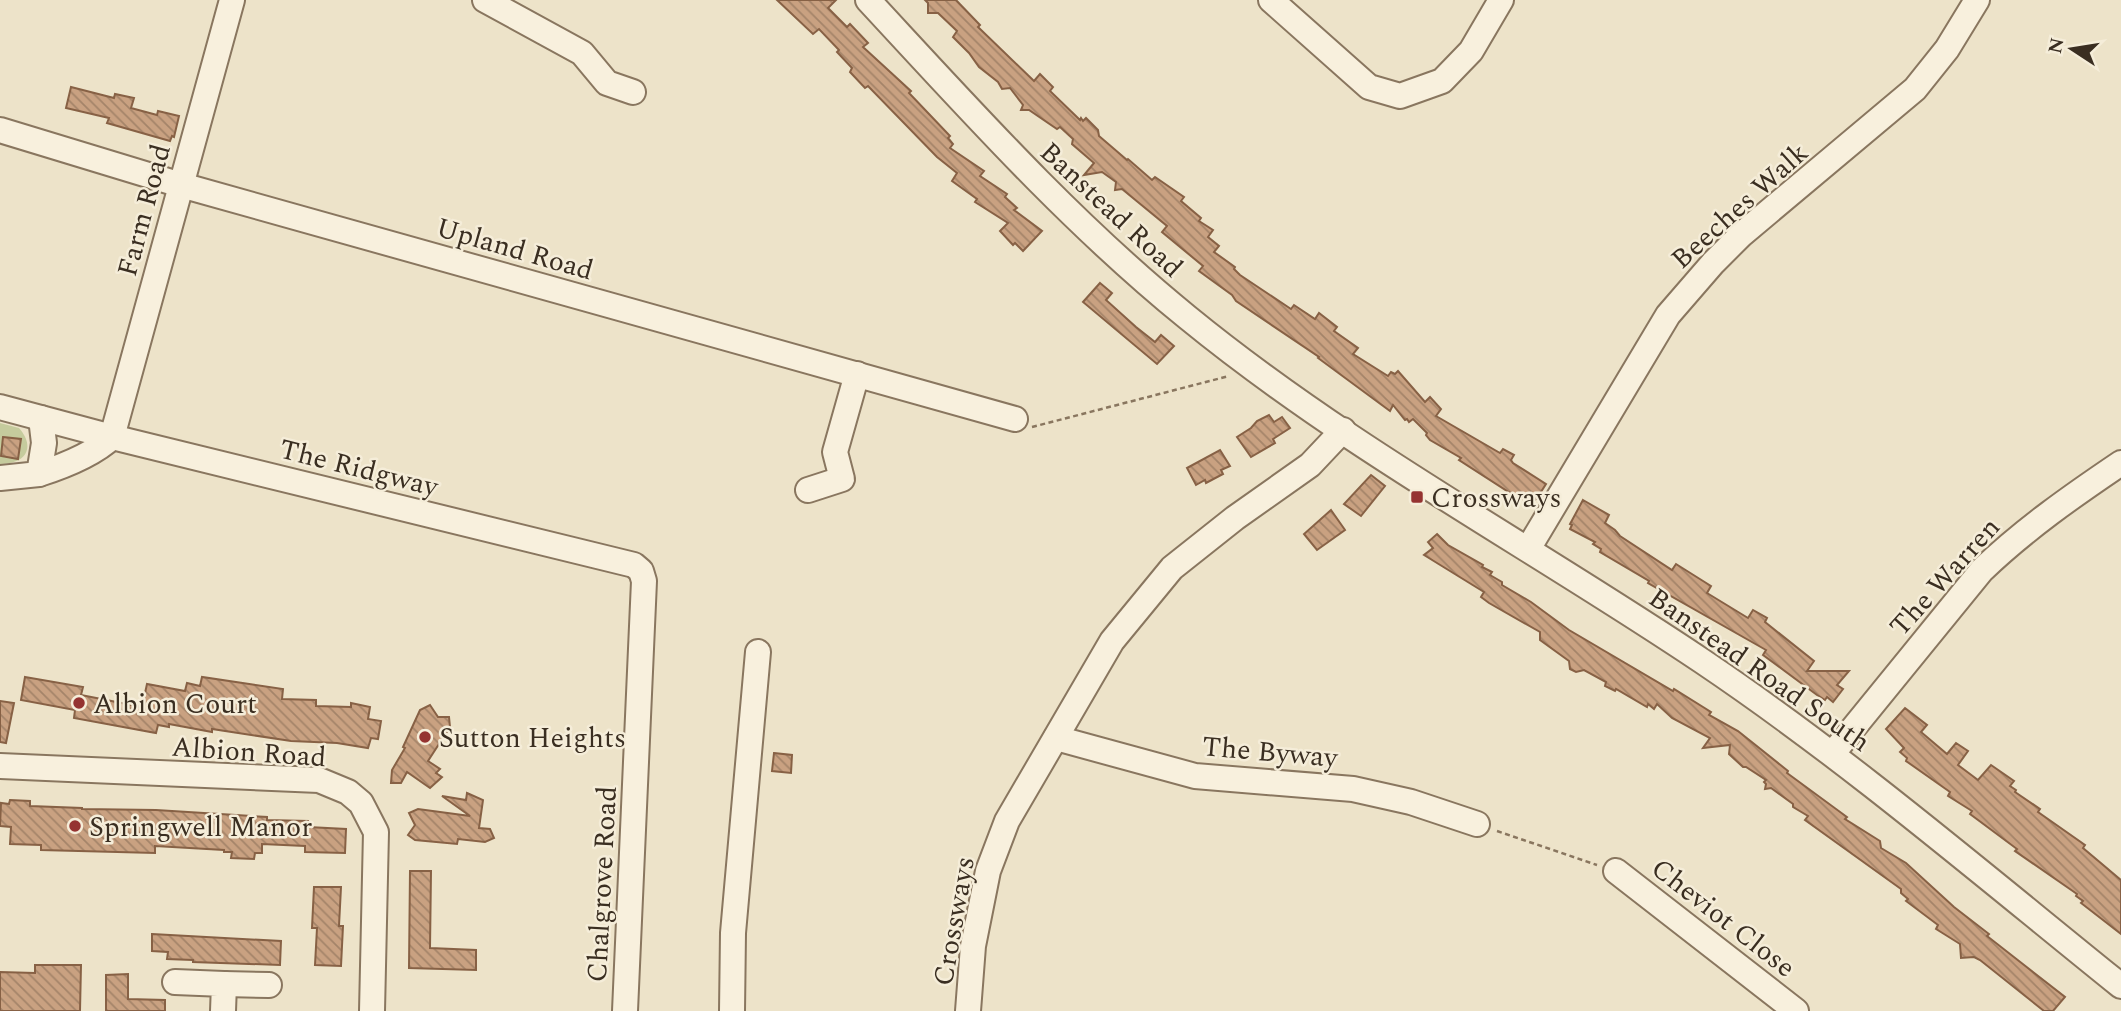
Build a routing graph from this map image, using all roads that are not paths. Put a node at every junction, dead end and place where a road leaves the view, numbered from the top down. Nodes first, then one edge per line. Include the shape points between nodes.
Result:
1 (232, 0) edge
2 (485, 0) edge
3 (868, 0) edge
4 (1271, 0) edge
5 (1501, 0) edge
6 (1977, 0) edge
7 (633, 92) dead end
8 (0, 130) edge
9 (181, 185) junction
10 (857, 374) junction
11 (0, 407) edge
12 (41, 418) junction
13 (1015, 419) road end
14 (1343, 430) junction
15 (112, 437) junction
16 (2121, 463) edge
17 (39, 474) junction
18 (0, 478) edge
19 (808, 489) dead end
20 (1528, 549) junction
21 (642, 634) joint
22 (758, 652) dead end
23 (1056, 738) junction
24 (1833, 753) junction
25 (0, 766) edge
26 (1478, 824) road end
27 (1616, 871) road end
28 (175, 982) dead end
29 (224, 984) junction
30 (269, 985) dead end
31 (2121, 986) edge
32 (223, 1011) edge
33 (372, 1011) edge
34 (625, 1011) edge
35 (732, 1011) edge
36 (968, 1011) edge
37 (1796, 1011) edge

1 - 9 street, Farm Road
2 - 7 street via 582,53 607,83
3 - 14 street, Banstead Road via 1085,228 1245,363
4 - 5 street via 1369,87 1400,96 1442,81 1471,51
6 - 20 street, Beeches Walk via 1915,89 1741,235 1668,315
8 - 9 street, Upland Road
9 - 10 street, Upland Road
9 - 15 street, Farm Road
10 - 13 street, Upland Road
10 - 19 street via 835,452 842,479
11 - 12 street, The Ridgway
12 - 15 street, The Ridgway
12 - 17 street via 44,443
14 - 20 street, Banstead Road South
14 - 23 street, Crossways via 1310,465 1172,568 1112,641
15 - 17 street via 89,453
15 - 21 street, The Ridgway via 634,565 644,581
16 - 24 street, The Warren via 2055,508 1982,570
17 - 18 street
20 - 24 street, Banstead Road South via 1700,659
21 - 34 street, Chalgrove Road
22 - 35 street via 733,933
23 - 26 street, The Byway via 1195,776 1353,789
23 - 36 street, Crossways via 1007,821 988,872 973,946
24 - 31 street, Banstead Road South
25 - 33 street, Albion Road via 319,780 348,792 361,803 376,832
27 - 37 street, Cheviot Close
28 - 29 street
29 - 30 street
29 - 32 street

